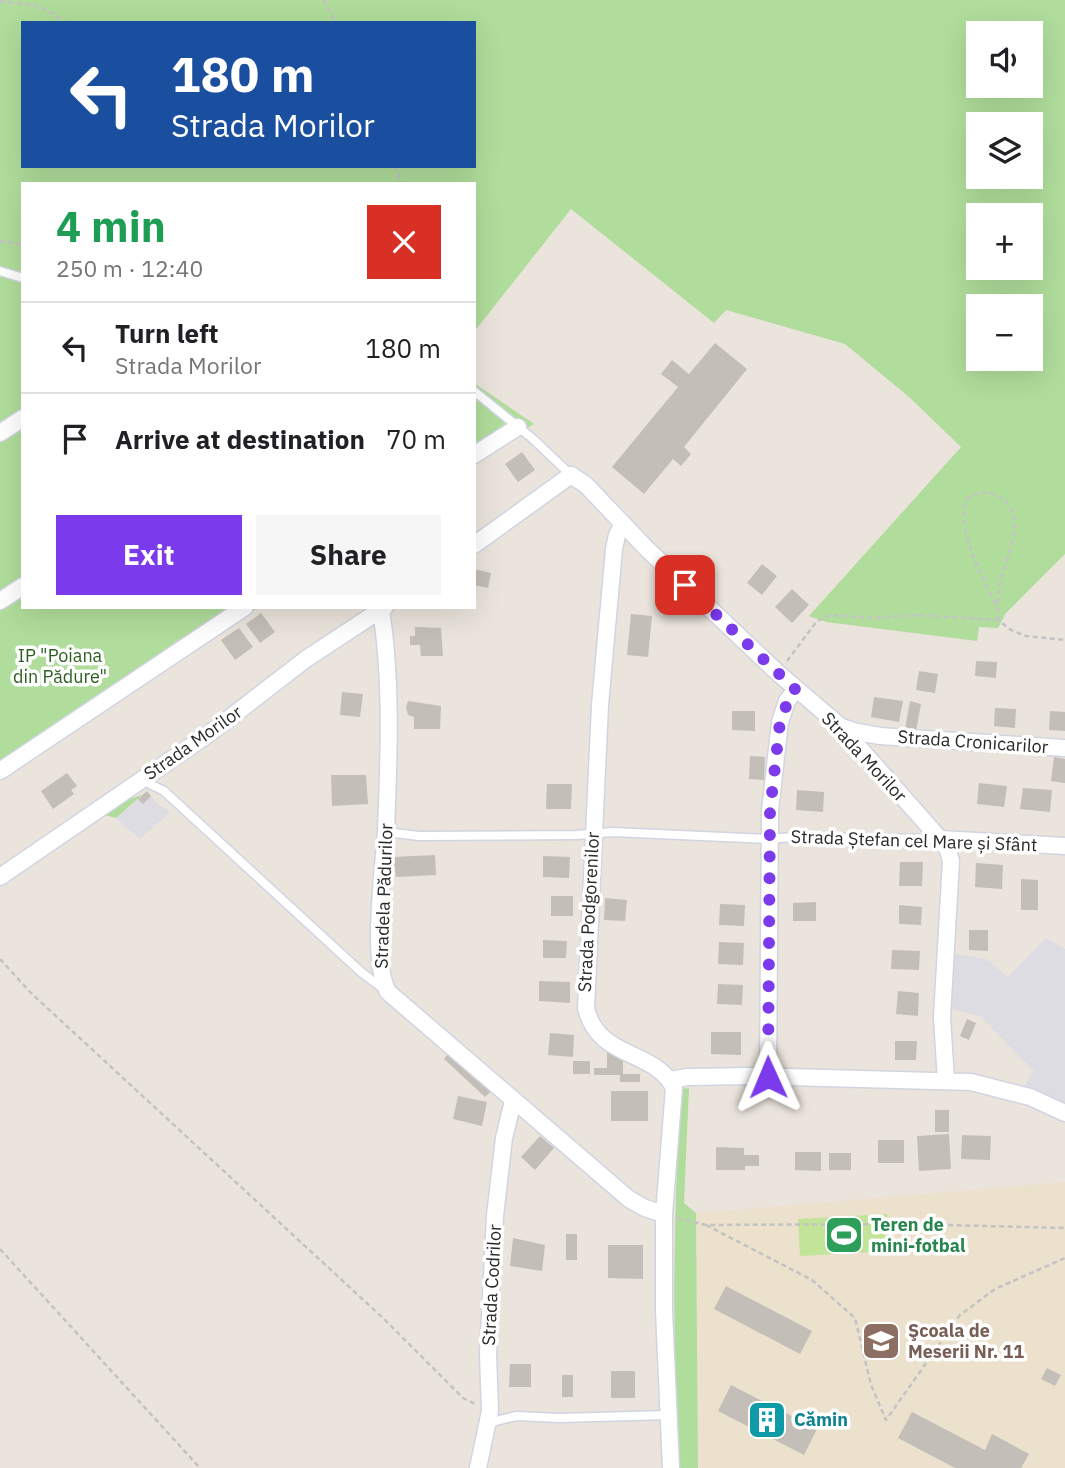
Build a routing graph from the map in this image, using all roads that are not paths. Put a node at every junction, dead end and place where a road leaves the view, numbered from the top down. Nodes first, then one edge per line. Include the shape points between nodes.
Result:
1 (0, 271) edge
2 (21, 277) edge
3 (476, 393) edge
4 (21, 419) edge
5 (518, 427) junction
6 (0, 433) edge
7 (476, 454) edge
8 (571, 475) junction
9 (623, 524) junction
10 (476, 544) edge
11 (21, 587) edge
12 (0, 601) edge
13 (242, 609) edge
14 (383, 609) edge
15 (796, 690) junction
16 (840, 726) junction
17 (1065, 748) edge
18 (0, 771) edge
19 (141, 779) junction
20 (386, 832) junction
21 (593, 834) junction
22 (769, 839) junction
23 (940, 839) junction
24 (1065, 846) edge
25 (0, 877) edge
26 (388, 992) junction
27 (768, 1077) junction
28 (670, 1080) junction
29 (946, 1081) junction
30 (513, 1101) junction
31 (1065, 1113) edge
32 (664, 1214) junction
33 (668, 1415) junction
34 (489, 1417) junction
35 (478, 1468) edge
36 (671, 1468) edge

1 - 2 lane
3 - 5 lane
4 - 6 street
5 - 7 street
5 - 8 lane
8 - 9 street, Strada Morilor
8 - 10 street
9 - 15 street, Strada Morilor
9 - 21 street, Strada Podgorenilor via 612,570
11 - 12 street
13 - 18 street
14 - 19 street, Strada Morilor
14 - 20 street, Stradela Pădurilor via 388,688
15 - 16 street, Strada Morilor
15 - 22 street via 780,722
16 - 17 street, Strada Cronicarilor via 880,736
16 - 23 street, Strada Morilor
19 - 25 street, Strada Morilor
19 - 26 lane via 164,791
20 - 21 lane, Strada Ștefan cel Mare și Sfânt via 419,836
20 - 26 street, Stradela Pădurilor via 379,937 382,981
21 - 22 lane, Strada Ștefan cel Mare și Sfânt
21 - 28 street, Strada Podgorenilor via 585,990 589,1023 598,1035
22 - 23 lane, Strada Ștefan cel Mare și Sfânt
22 - 27 street
23 - 24 street, Strada Ștefan cel Mare și Sfânt
23 - 29 street, Strada Morilor via 951,861 942,1017
26 - 30 street, Stradela Pădurilor
27 - 28 street
27 - 29 street
28 - 32 street via 674,1100
29 - 31 street via 988,1085
30 - 32 street, Stradela Pădurilor via 629,1199
30 - 34 street, Strada Codrilor via 495,1216
32 - 33 street
33 - 34 lane
33 - 36 street
34 - 35 street, Strada Codrilor

